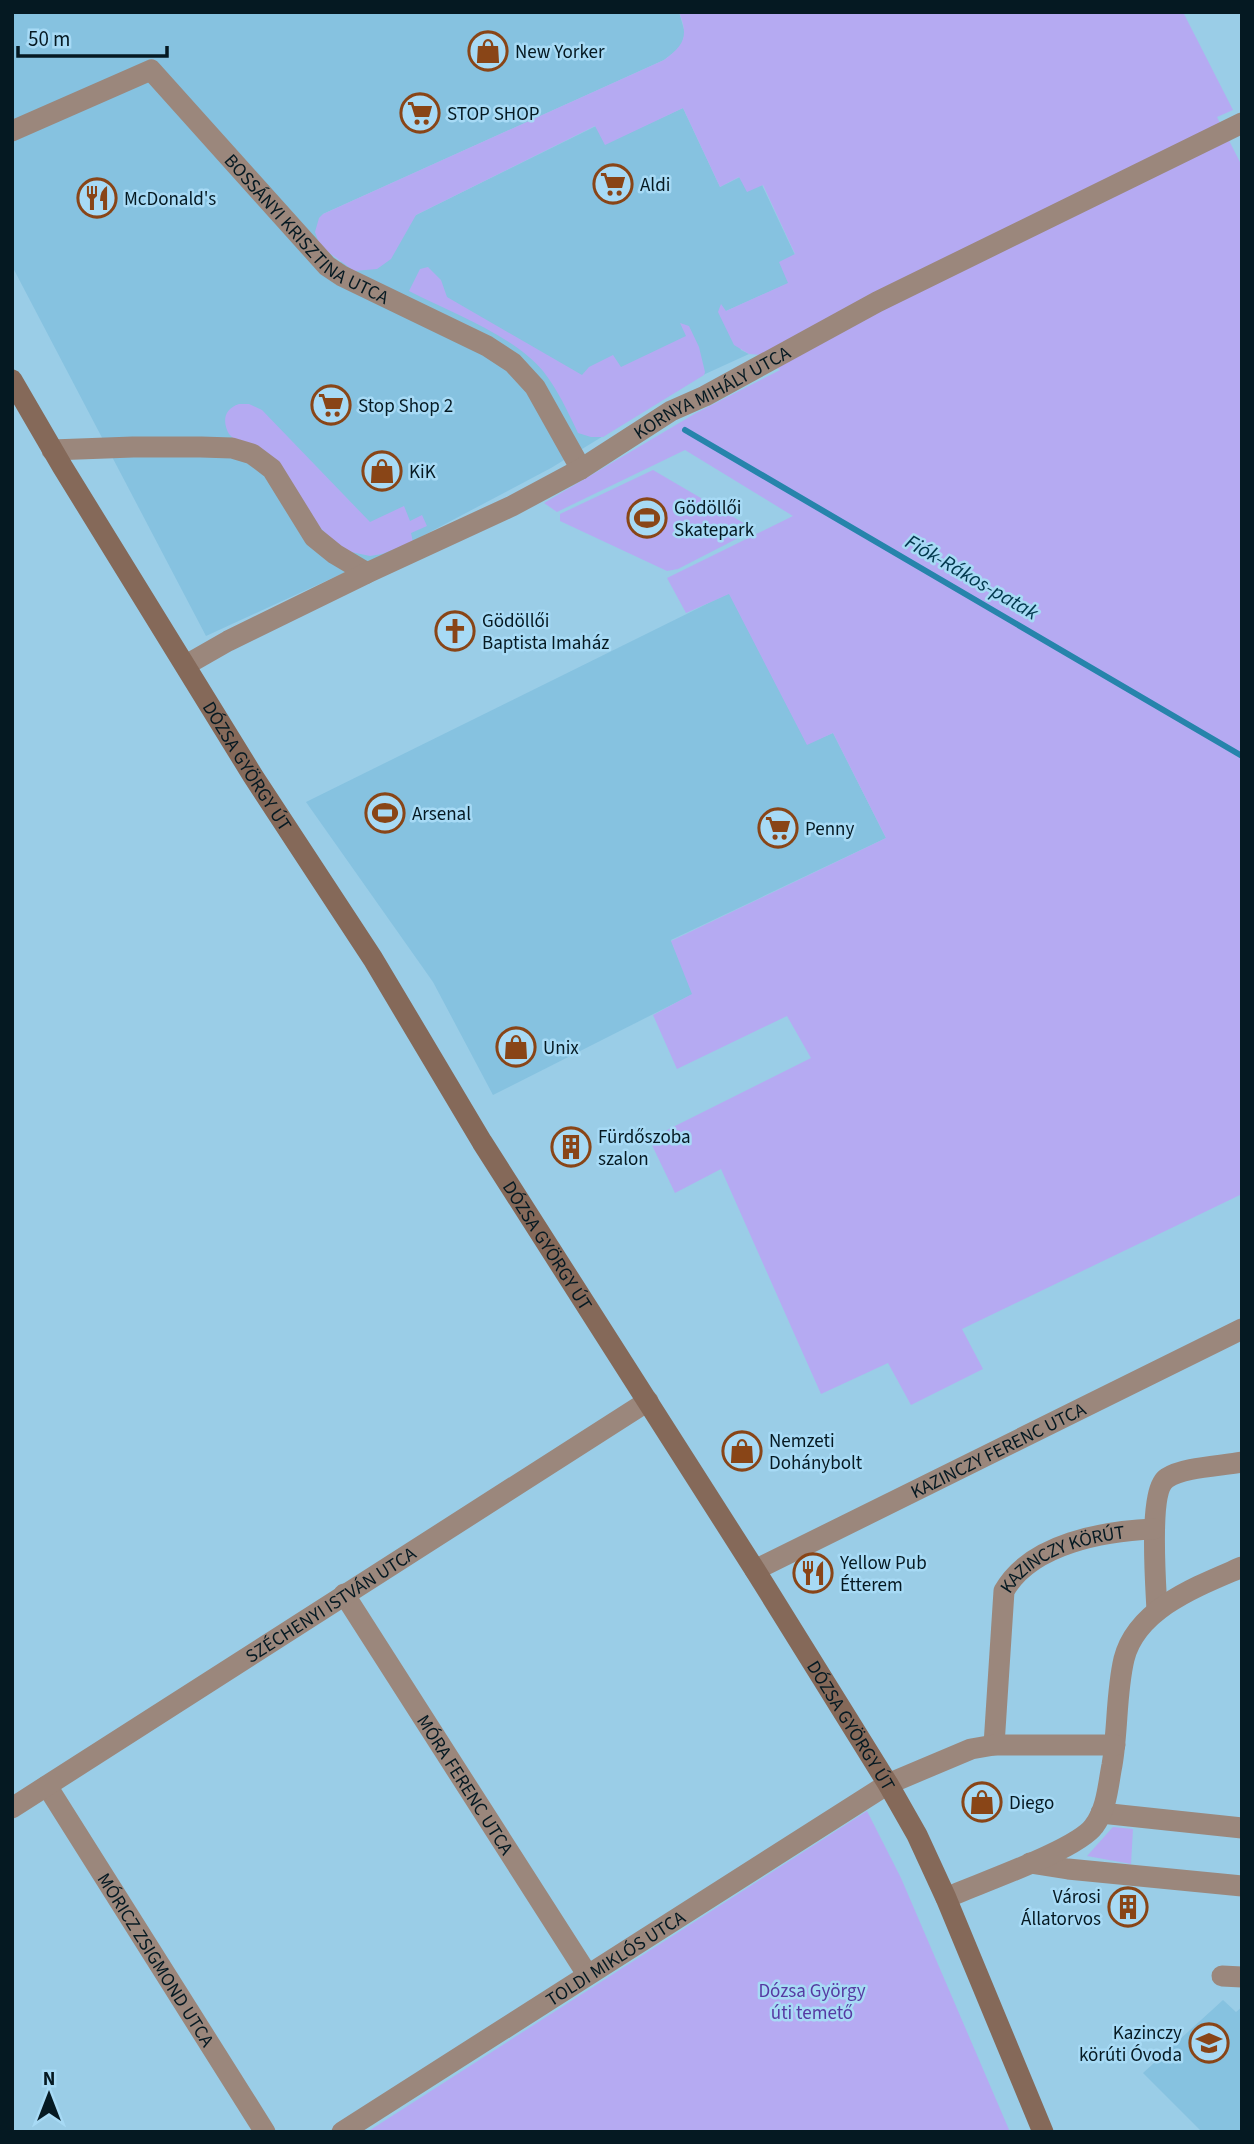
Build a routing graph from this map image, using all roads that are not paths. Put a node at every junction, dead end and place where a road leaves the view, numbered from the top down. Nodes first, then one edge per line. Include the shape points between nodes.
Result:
1 (1242, 123) edge
2 (12, 131) edge
3 (12, 380) edge
4 (52, 450) junction
5 (580, 469) junction
6 (367, 573) junction
7 (187, 665) junction
8 (1242, 1329) edge
9 (648, 1401) junction
10 (1242, 1462) edge
11 (1154, 1529) junction
12 (1242, 1567) edge
13 (755, 1570) junction
14 (344, 1594) junction
15 (1157, 1611) junction
16 (994, 1745) junction
17 (1115, 1745) junction
18 (888, 1784) junction
19 (47, 1786) junction
20 (12, 1808) edge
21 (1101, 1813) junction
22 (1242, 1828) edge
23 (1030, 1863) junction
24 (1242, 1885) edge
25 (946, 1898) junction
26 (587, 1975) junction
27 (265, 2132) edge
28 (342, 2132) edge
29 (1043, 2132) edge

1 - 5 street, KORNYA MIHÁLY UTCA via 877,302 671,411
2 - 5 street, BOSSÁNYI KRISZTINA UTCA via 151,70 327,266 487,346 524,374
3 - 4 main road, DÓZSA GYÖRGY ÚT
4 - 6 street via 201,447 252,454 272,469 313,537
4 - 7 main road, DÓZSA GYÖRGY ÚT
5 - 6 street, KORNYA MIHÁLY UTCA
6 - 7 street, KORNYA MIHÁLY UTCA via 228,640
7 - 9 main road, DÓZSA GYÖRGY ÚT
8 - 13 street, KAZINCZY FERENC UTCA
9 - 13 main road, DÓZSA GYÖRGY ÚT
9 - 14 street, SZÉCHENYI ISTVÁN UTCA
10 - 11 street, KAZINCZY KÖRÚT via 1165,1479 1158,1488
11 - 15 street, KAZINCZY KÖRÚT
11 - 16 street, KAZINCZY KÖRÚT via 1096,1535 1046,1554 1013,1575 1004,1591
12 - 15 street
13 - 18 main road, DÓZSA GYÖRGY ÚT
14 - 19 street, SZÉCHENYI ISTVÁN UTCA
14 - 26 street, MÓRA FERENC UTCA
15 - 17 street via 1130,1640
16 - 17 street
16 - 18 street via 971,1749
17 - 21 street
18 - 25 main road, DÓZSA GYÖRGY ÚT
18 - 26 street, TOLDI MIKLÓS UTCA
19 - 20 street, SZÉCHENYI ISTVÁN UTCA
19 - 27 street, MÓRICZ ZSIGMOND UTCA
21 - 22 street
21 - 23 street via 1094,1828
23 - 24 street
23 - 25 street
25 - 29 main road, DÓZSA GYÖRGY ÚT
26 - 28 street, TOLDI MIKLÓS UTCA

